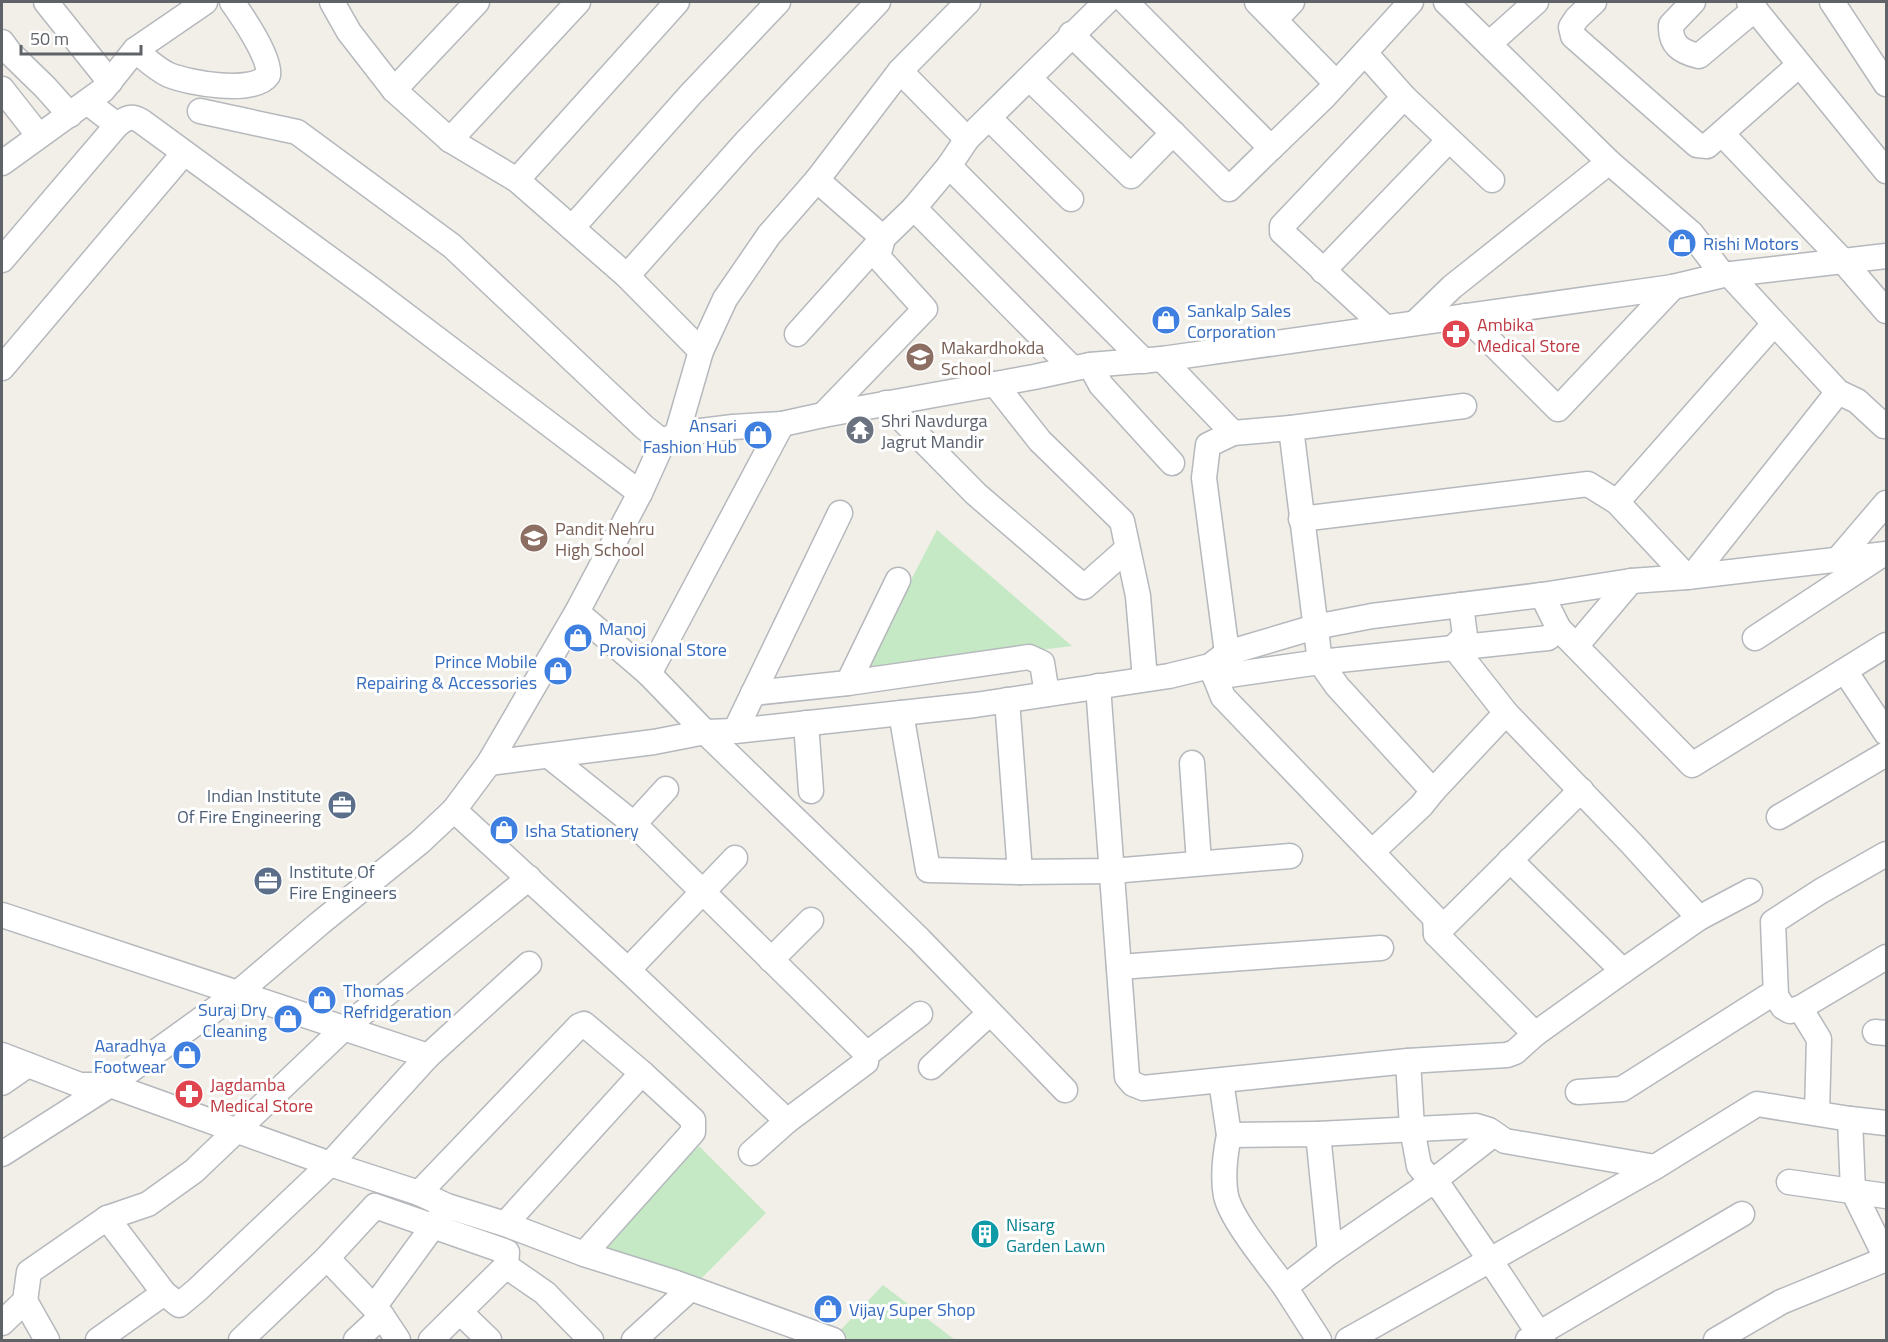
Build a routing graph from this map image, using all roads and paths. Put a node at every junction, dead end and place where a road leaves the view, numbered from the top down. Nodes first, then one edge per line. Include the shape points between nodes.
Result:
1 (46, 2) edge
2 (205, 2) edge
3 (232, 2) edge
4 (332, 2) edge
5 (477, 2) edge
6 (578, 2) edge
7 (677, 2) edge
8 (778, 2) edge
9 (878, 2) edge
10 (968, 2) edge
11 (1106, 2) edge
12 (1126, 2) edge
13 (1257, 2) edge
14 (1292, 2) edge
15 (1411, 2) edge
16 (1446, 2) edge
17 (1536, 2) edge
18 (1594, 2) edge
19 (1692, 2) edge
20 (1833, 2) edge
21 (1752, 5) edge
22 (1275, 20) junction
23 (1071, 34) junction
24 (2, 42) edge
25 (1489, 44) junction
26 (135, 50) junction
27 (1365, 53) junction
28 (1799, 65) junction
29 (900, 71) junction
30 (1030, 79) junction
31 (110, 82) junction
32 (1336, 83) junction
33 (1887, 84) edge
34 (2, 89) edge
35 (394, 90) junction
36 (1404, 97) junction
37 (78, 109) junction
38 (200, 111) dead end
39 (989, 118) junction
40 (117, 125) junction
41 (1173, 133) junction
42 (39, 136) junction
43 (967, 139) junction
44 (450, 140) junction
45 (1449, 140) junction
46 (1729, 141) dead end
47 (1271, 148) junction
48 (184, 153) junction
49 (1610, 162) junction
50 (2, 163) edge
51 (949, 166) junction
52 (1887, 171) edge
53 (517, 180) junction
54 (817, 180) junction
55 (1492, 180) dead end
56 (1071, 199) dead end
57 (914, 208) junction
58 (572, 228) junction
59 (883, 238) junction
60 (1887, 255) edge
61 (2, 260) edge
62 (1843, 261) junction
63 (1323, 271) junction
64 (1726, 275) junction
65 (627, 276) junction
66 (1673, 287) junction
67 (1887, 311) edge
68 (1465, 316) junction
69 (1414, 323) junction
70 (1774, 324) junction
71 (1385, 327) junction
72 (797, 334) dead end
73 (701, 351) junction
74 (1153, 360) junction
75 (1081, 366) junction
76 (2, 368) edge
77 (995, 384) junction
78 (1838, 392) junction
79 (886, 404) junction
80 (1464, 406) dead end
81 (823, 415) junction
82 (782, 424) junction
83 (1884, 426) dead end
84 (1291, 428) junction
85 (1233, 433) junction
86 (670, 438) junction
87 (1172, 463) dead end
88 (640, 493) junction
89 (1617, 502) junction
90 (1887, 503) edge
91 (840, 513) dead end
92 (1301, 519) junction
93 (1128, 549) junction
94 (1884, 555) edge
95 (1839, 558) junction
96 (1690, 576) junction
97 (898, 580) dead end
98 (1631, 581) junction
99 (1542, 595) junction
100 (1461, 605) junction
101 (577, 612) junction
102 (1315, 627) junction
103 (1559, 629) junction
104 (1755, 638) dead end
105 (1887, 645) edge
106 (1576, 646) junction
107 (1454, 647) junction
108 (1320, 662) junction
109 (1217, 665) junction
110 (1845, 670) junction
111 (649, 674) junction
112 (1145, 679) junction
113 (849, 683) junction
114 (1098, 686) junction
115 (753, 693) junction
116 (1047, 694) junction
117 (1007, 700) junction
118 (901, 713) junction
119 (1506, 713) junction
120 (806, 723) junction
121 (735, 731) junction
122 (705, 732) junction
123 (1887, 733) edge
124 (1887, 754) edge
125 (549, 756) junction
126 (489, 763) junction
127 (1192, 763) dead end
128 (666, 789) dead end
129 (1581, 790) junction
130 (811, 791) dead end
131 (1432, 791) junction
132 (454, 810) junction
133 (1779, 816) dead end
134 (634, 824) junction
135 (1372, 852) junction
136 (1887, 854) edge
137 (1290, 856) dead end
138 (735, 858) dead end
139 (1510, 860) junction
140 (1199, 863) junction
141 (1112, 871) junction
142 (1020, 872) junction
143 (529, 878) junction
144 (703, 891) junction
145 (1750, 891) dead end
146 (2, 915) edge
147 (1699, 918) junction
148 (811, 920) dead end
149 (1436, 934) junction
150 (1381, 948) dead end
151 (1887, 957) edge
152 (771, 960) junction
153 (529, 964) dead end
154 (1119, 967) junction
155 (628, 970) junction
156 (1623, 970) junction
157 (238, 992) junction
158 (1776, 996) junction
159 (1800, 1008) junction
160 (990, 1012) junction
161 (920, 1014) dead end
162 (344, 1029) junction
163 (1525, 1043) junction
164 (867, 1054) junction
165 (2, 1055) edge
166 (428, 1056) junction
167 (1408, 1061) junction
168 (28, 1065) junction
169 (931, 1067) dead end
170 (642, 1073) junction
171 (1221, 1081) junction
172 (2, 1083) edge
173 (110, 1084) junction
174 (1065, 1090) dead end
175 (1578, 1092) dead end
176 (1817, 1113) junction
177 (1850, 1119) junction
178 (787, 1121) junction
179 (1887, 1123) edge
180 (1412, 1128) junction
181 (238, 1131) junction
182 (1318, 1134) junction
183 (1494, 1134) junction
184 (1229, 1135) junction
185 (751, 1153) dead end
186 (2, 1154) edge
187 (330, 1164) junction
188 (1655, 1167) junction
189 (1432, 1182) junction
190 (1789, 1182) dead end
191 (1853, 1191) junction
192 (419, 1193) junction
193 (1887, 1196) edge
194 (1742, 1214) dead end
195 (441, 1216) junction
196 (107, 1218) junction
197 (511, 1226) junction
198 (1330, 1252) junction
199 (584, 1254) junction
200 (327, 1258) junction
201 (1887, 1258) edge
202 (506, 1259) junction
203 (1490, 1260) junction
204 (1285, 1287) junction
205 (690, 1289) junction
206 (164, 1293) junction
207 (25, 1301) junction
208 (378, 1311) junction
209 (460, 1312) junction
210 (2, 1323) edge
211 (799, 1335) edge
212 (1536, 1339) edge
213 (47, 1341) edge
214 (98, 1341) edge
215 (241, 1341) edge
216 (356, 1341) edge
217 (398, 1341) edge
218 (431, 1341) edge
219 (489, 1341) edge
220 (591, 1341) edge
221 (634, 1341) edge
222 (833, 1341) edge
223 (1318, 1341) edge
224 (1348, 1341) edge
225 (1716, 1341) edge

1 - 31 street
2 - 26 street
3 - 26 street via 268,65 268,75 258,84 221,85 186,80 160,70
4 - 35 street
5 - 35 street
6 - 44 street
7 - 53 street
8 - 58 street
9 - 65 street
10 - 29 street
11 - 23 street
12 - 47 street
13 - 22 street
14 - 22 street
15 - 27 street
16 - 25 street
17 - 25 street
18 - 28 street via 1571,27 1573,36 1702,147
19 - 21 street via 1671,25 1670,35 1687,53 1699,56
20 - 33 street
21 - 28 street
22 - 32 street
23 - 30 street
23 - 41 street
24 - 37 street via 45,87
25 - 49 street
26 - 31 street
27 - 32 street
27 - 36 street
28 - 52 street
29 - 43 street
29 - 54 street
30 - 39 street
30 - 41 street via 1131,176
31 - 37 street
32 - 47 street
34 - 42 street
35 - 44 street
36 - 45 street
36 - 63 street via 1282,226 1282,232
37 - 40 street
37 - 42 street
38 - 86 street via 297,132 452,246 636,419
39 - 43 street
39 - 56 street
40 - 48 street via 135,117
40 - 61 street
41 - 47 street via 1229,189
42 - 50 street
43 - 51 street
44 - 53 street
45 - 55 street
45 - 63 street
46 - 62 street
48 - 76 street
48 - 88 street via 381,296
49 - 64 street via 1690,233
49 - 69 street via 1497,250
51 - 57 street
51 - 74 street
53 - 58 street
54 - 59 street
54 - 73 street via 770,235 725,299
57 - 59 street
57 - 75 street
58 - 65 street
59 - 72 street
59 - 81 street via 878,256 925,309
60 - 62 street
62 - 64 street
62 - 67 street
63 - 71 street
64 - 66 street
64 - 70 street
65 - 73 street
66 - 68 street
66 - 68 street via 1558,409
68 - 69 street
69 - 71 street
70 - 78 street
70 - 89 street
71 - 74 street
73 - 86 street
74 - 75 street
74 - 85 street
75 - 77 street
75 - 87 street
77 - 79 street
77 - 93 street via 1040,441 1122,521
78 - 83 street via 1857,401
78 - 96 street
79 - 81 street
79 - 93 street via 976,494 1084,587
80 - 84 street
81 - 82 street
82 - 86 street via 733,427
82 - 111 street
84 - 85 street
84 - 92 street
85 - 109 street via 1208,445 1204,478
86 - 88 street
88 - 101 street
89 - 92 street via 1588,484
89 - 96 street
90 - 95 street
91 - 115 street
92 - 102 street
93 - 112 street via 1138,596
94 - 95 street
94 - 104 street
95 - 96 street
96 - 98 street
97 - 113 street
98 - 99 street
98 - 106 street
99 - 100 street
99 - 103 street
100 - 102 street
100 - 107 street via 1465,636
101 - 111 street
101 - 126 street
102 - 108 street
102 - 109 street
103 - 106 street
103 - 107 street via 1548,638
105 - 110 street
106 - 110 street via 1692,765
107 - 108 street
107 - 119 street
108 - 109 street
108 - 131 street via 1336,686
109 - 112 street
109 - 135 street via 1223,697
110 - 123 street
111 - 122 street
112 - 114 street
113 - 115 street
113 - 116 street via 1029,657 1042,663
114 - 116 street
114 - 141 street
115 - 121 street
116 - 117 street
117 - 118 street
117 - 142 street
118 - 120 street
118 - 142 street via 928,870
119 - 129 street
119 - 131 street
120 - 121 street
120 - 130 street
121 - 122 street
122 - 125 street
122 - 160 street
124 - 133 street
125 - 126 street
125 - 134 street
126 - 132 street
127 - 140 street
128 - 134 street
129 - 139 street
129 - 147 street
131 - 135 street
132 - 143 street
132 - 157 street
134 - 144 street
135 - 149 street via 1435,918
136 - 158 street via 1773,922
137 - 140 street
138 - 144 street
139 - 149 street
139 - 156 street
140 - 141 street
141 - 142 street
141 - 154 street
143 - 155 street
143 - 162 street
144 - 152 street
144 - 155 street
145 - 147 street
146 - 157 street
147 - 156 street
148 - 152 street
149 - 163 street
150 - 154 street
151 - 159 street
152 - 164 street
153 - 166 street
154 - 171 street via 1127,1077 1133,1084 1143,1088
155 - 178 street
156 - 163 street
157 - 162 street
157 - 173 street
158 - 159 street via 1790,1011
158 - 175 street via 1767,997 1622,1089
159 - 176 street via 1819,1039
160 - 169 street
160 - 174 street
161 - 164 street
162 - 166 street
162 - 181 street
163 - 167 street via 1507,1055
164 - 178 street via 866,1062
165 - 168 street
166 - 187 street
167 - 171 street
167 - 180 street
168 - 172 street
168 - 173 street via 80,1085
170 - 192 street via 589,1027 579,1026
170 - 197 street
170 - 199 street via 693,1120 693,1132
171 - 184 street
173 - 181 street
173 - 186 street
176 - 177 street
176 - 188 street via 1757,1104
177 - 179 street
177 - 191 street
178 - 185 street
180 - 182 street
180 - 183 street via 1476,1126
180 - 189 street via 1419,1166
181 - 187 street
181 - 196 street via 194,1171 148,1204
182 - 184 street
182 - 198 street
183 - 188 street via 1505,1141
183 - 189 street
184 - 204 street via 1224,1173 1226,1197 1236,1218
187 - 192 street
187 - 206 street via 179,1305
188 - 203 street
189 - 198 street
189 - 203 street via 1442,1190
190 - 191 street
191 - 193 street
191 - 201 street
192 - 195 street
194 - 212 street
195 - 197 street
195 - 200 street via 375,1206
195 - 202 street
195 - 208 street
196 - 206 street
196 - 207 street via 29,1272
197 - 199 street
197 - 202 street
198 - 204 street
199 - 205 street
200 - 208 street
200 - 215 street
201 - 225 street via 1781,1302
202 - 209 street
202 - 220 street
203 - 212 street
203 - 224 street
204 - 223 street
205 - 211 street
205 - 221 street
206 - 214 street
207 - 210 street
207 - 213 street
208 - 216 street
208 - 217 street
209 - 218 street
209 - 219 street
211 - 222 street

